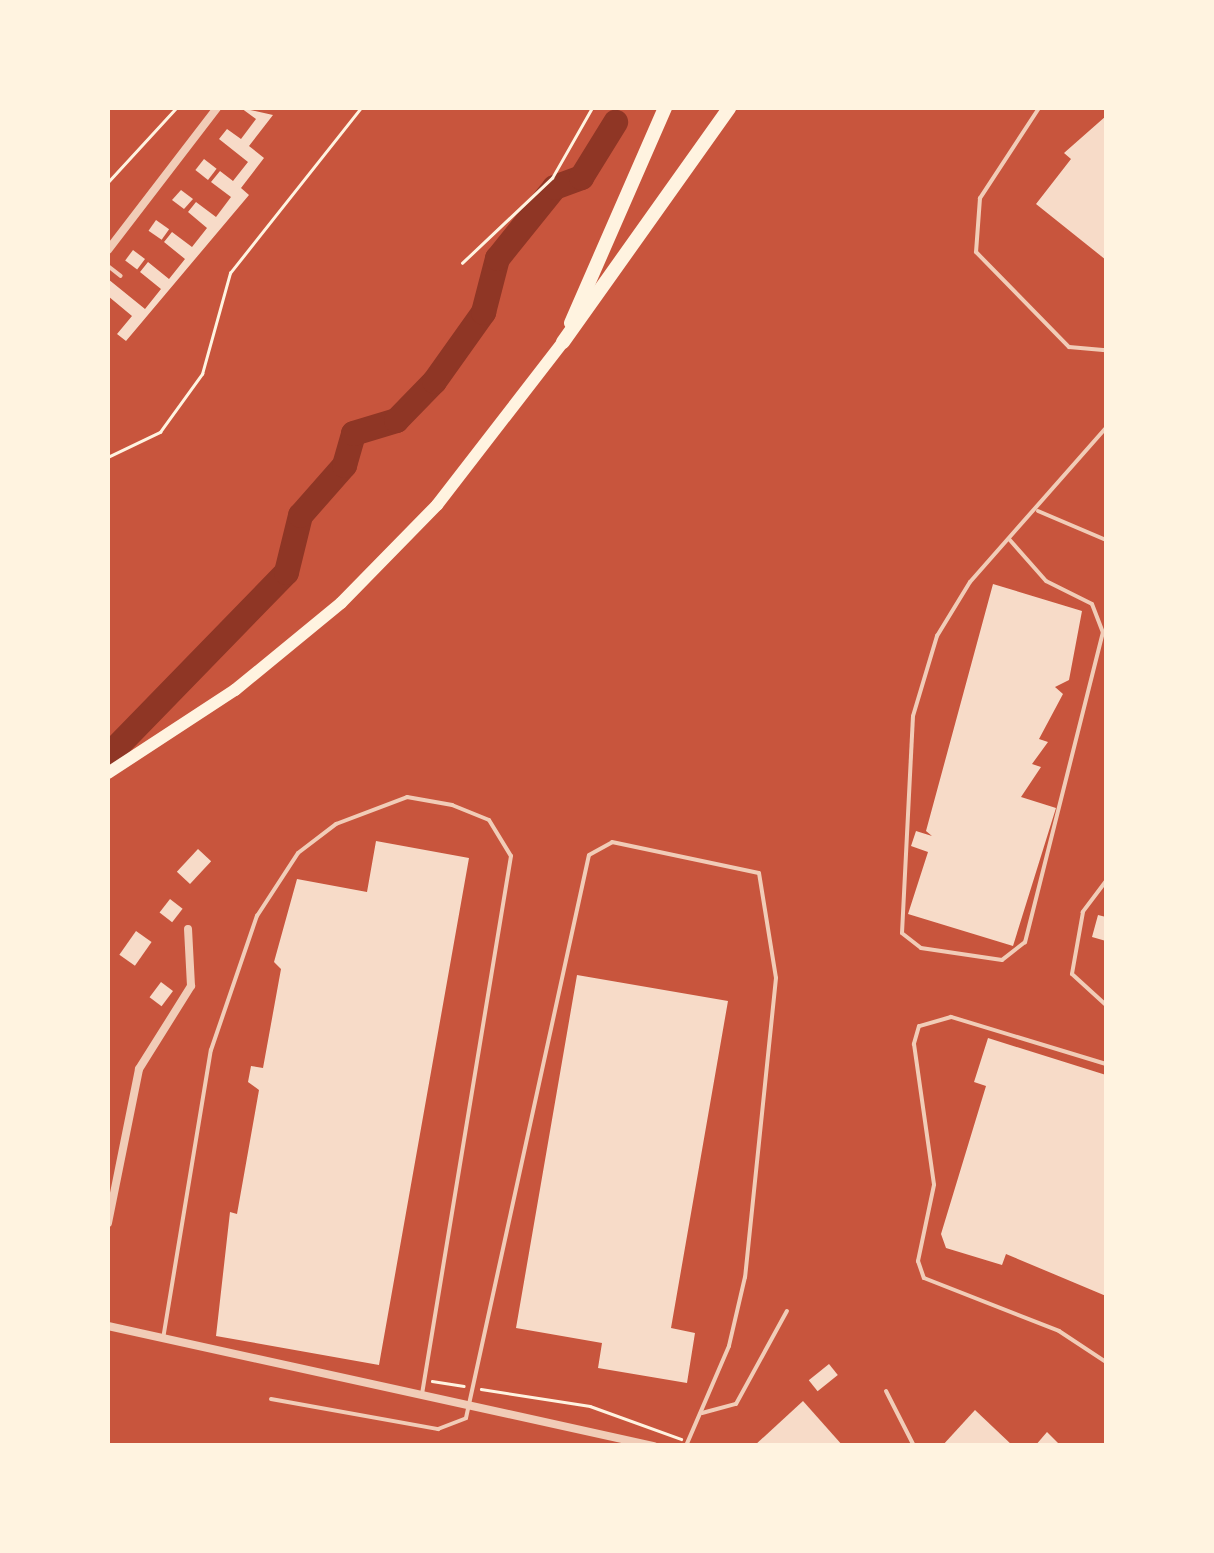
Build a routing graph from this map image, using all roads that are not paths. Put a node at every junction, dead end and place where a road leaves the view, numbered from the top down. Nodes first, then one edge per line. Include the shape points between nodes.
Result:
1 (217, 108) edge
2 (665, 108) edge
3 (729, 108) edge
4 (1039, 108) edge
5 (108, 250) edge
6 (108, 266) edge
7 (121, 276) dead end
8 (563, 342) junction
9 (1106, 350) edge
10 (1106, 428) edge
11 (1037, 510) junction
12 (1009, 540) junction
13 (1106, 540) edge
14 (108, 774) edge
15 (1106, 881) edge
16 (188, 929) dead end
17 (1106, 1005) edge
18 (1106, 1064) edge
19 (108, 1223) edge
20 (788, 1312) dead end
21 (108, 1326) edge
22 (162, 1341) junction
23 (1106, 1362) edge
24 (886, 1391) dead end
25 (422, 1394) junction
26 (271, 1399) dead end
27 (473, 1404) junction
28 (702, 1413) junction
29 (687, 1443) edge
30 (654, 1446) edge
31 (914, 1446) edge

1 - 5 street
2 - 8 highway
3 - 8 highway
4 - 9 lane via 980,198 976,252 1069,347
6 - 7 lane
8 - 14 main road via 438,505 341,603 223,699
10 - 11 lane
11 - 12 lane
11 - 13 lane
12 - 12 lane via 1046,581 1092,604 1103,632 1026,942 1002,960 921,948 898,915 905,760 922,684 937,636
15 - 17 lane via 1083,912 1072,974
16 - 19 street via 191,986 140,1069
18 - 23 lane via 950,1017 919,1026 914,1044 934,1185 918,1261 924,1278 1059,1331
20 - 28 lane via 736,1404
21 - 22 street
22 - 25 street
22 - 25 lane via 211,1050 257,916 298,853 376,803 406,797 489,820 511,856
24 - 31 lane
25 - 27 street
26 - 27 lane via 438,1429 466,1418
27 - 28 lane via 590,855 612,842 749,868 764,881 776,978 770,1079 745,1278
27 - 30 street
28 - 29 lane

